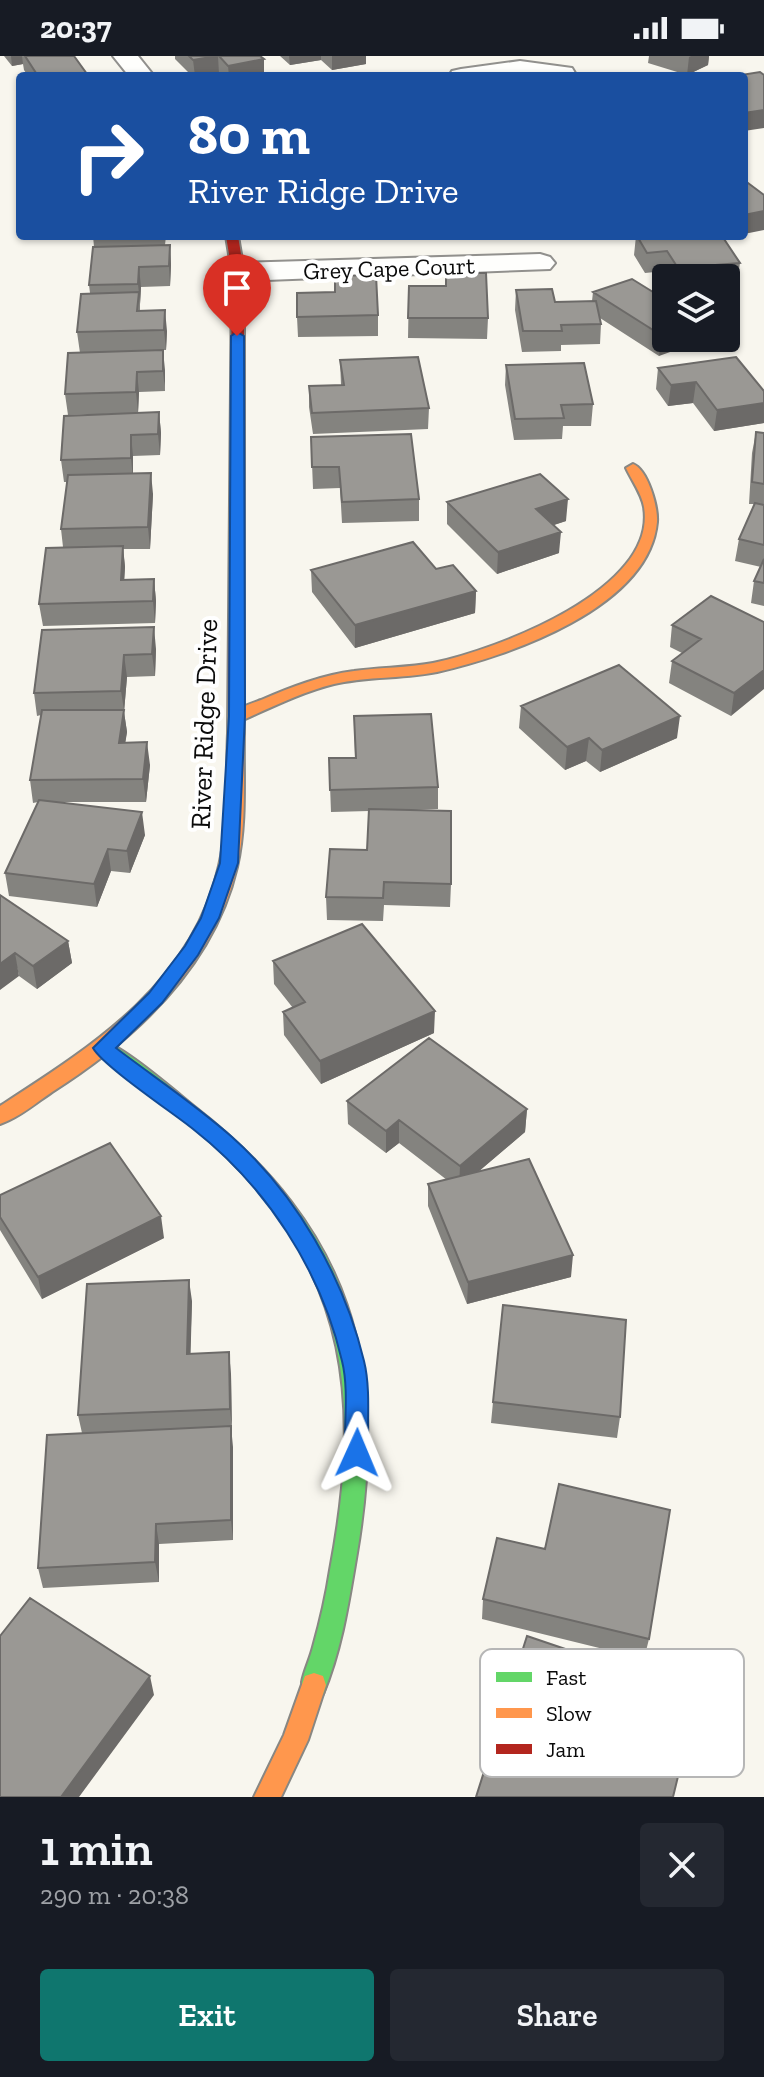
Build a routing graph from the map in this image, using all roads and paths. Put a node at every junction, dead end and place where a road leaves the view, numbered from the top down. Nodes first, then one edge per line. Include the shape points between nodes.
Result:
1 (125, 56) edge
2 (139, 72) edge
3 (490, 72) edge
4 (554, 72) edge
5 (233, 240) edge
6 (540, 263) dead end
7 (238, 272) junction
8 (633, 468) dead end
9 (237, 716) junction
10 (103, 1048) junction
11 (0, 1116) edge
12 (267, 1797) edge

1 - 2 street
3 - 4 street
5 - 7 street, River Ridge Drive
6 - 7 street, Grey Cape Court
7 - 9 street, River Ridge Drive
8 - 9 street via 654,510 648,548 593,602 472,658 434,668 330,680
9 - 10 street, River Ridge Drive via 229,863 222,891 175,975
10 - 11 street, River Ridge Drive
10 - 12 street via 226,1143 271,1194 330,1288 354,1364 354,1503 340,1583 311,1694

